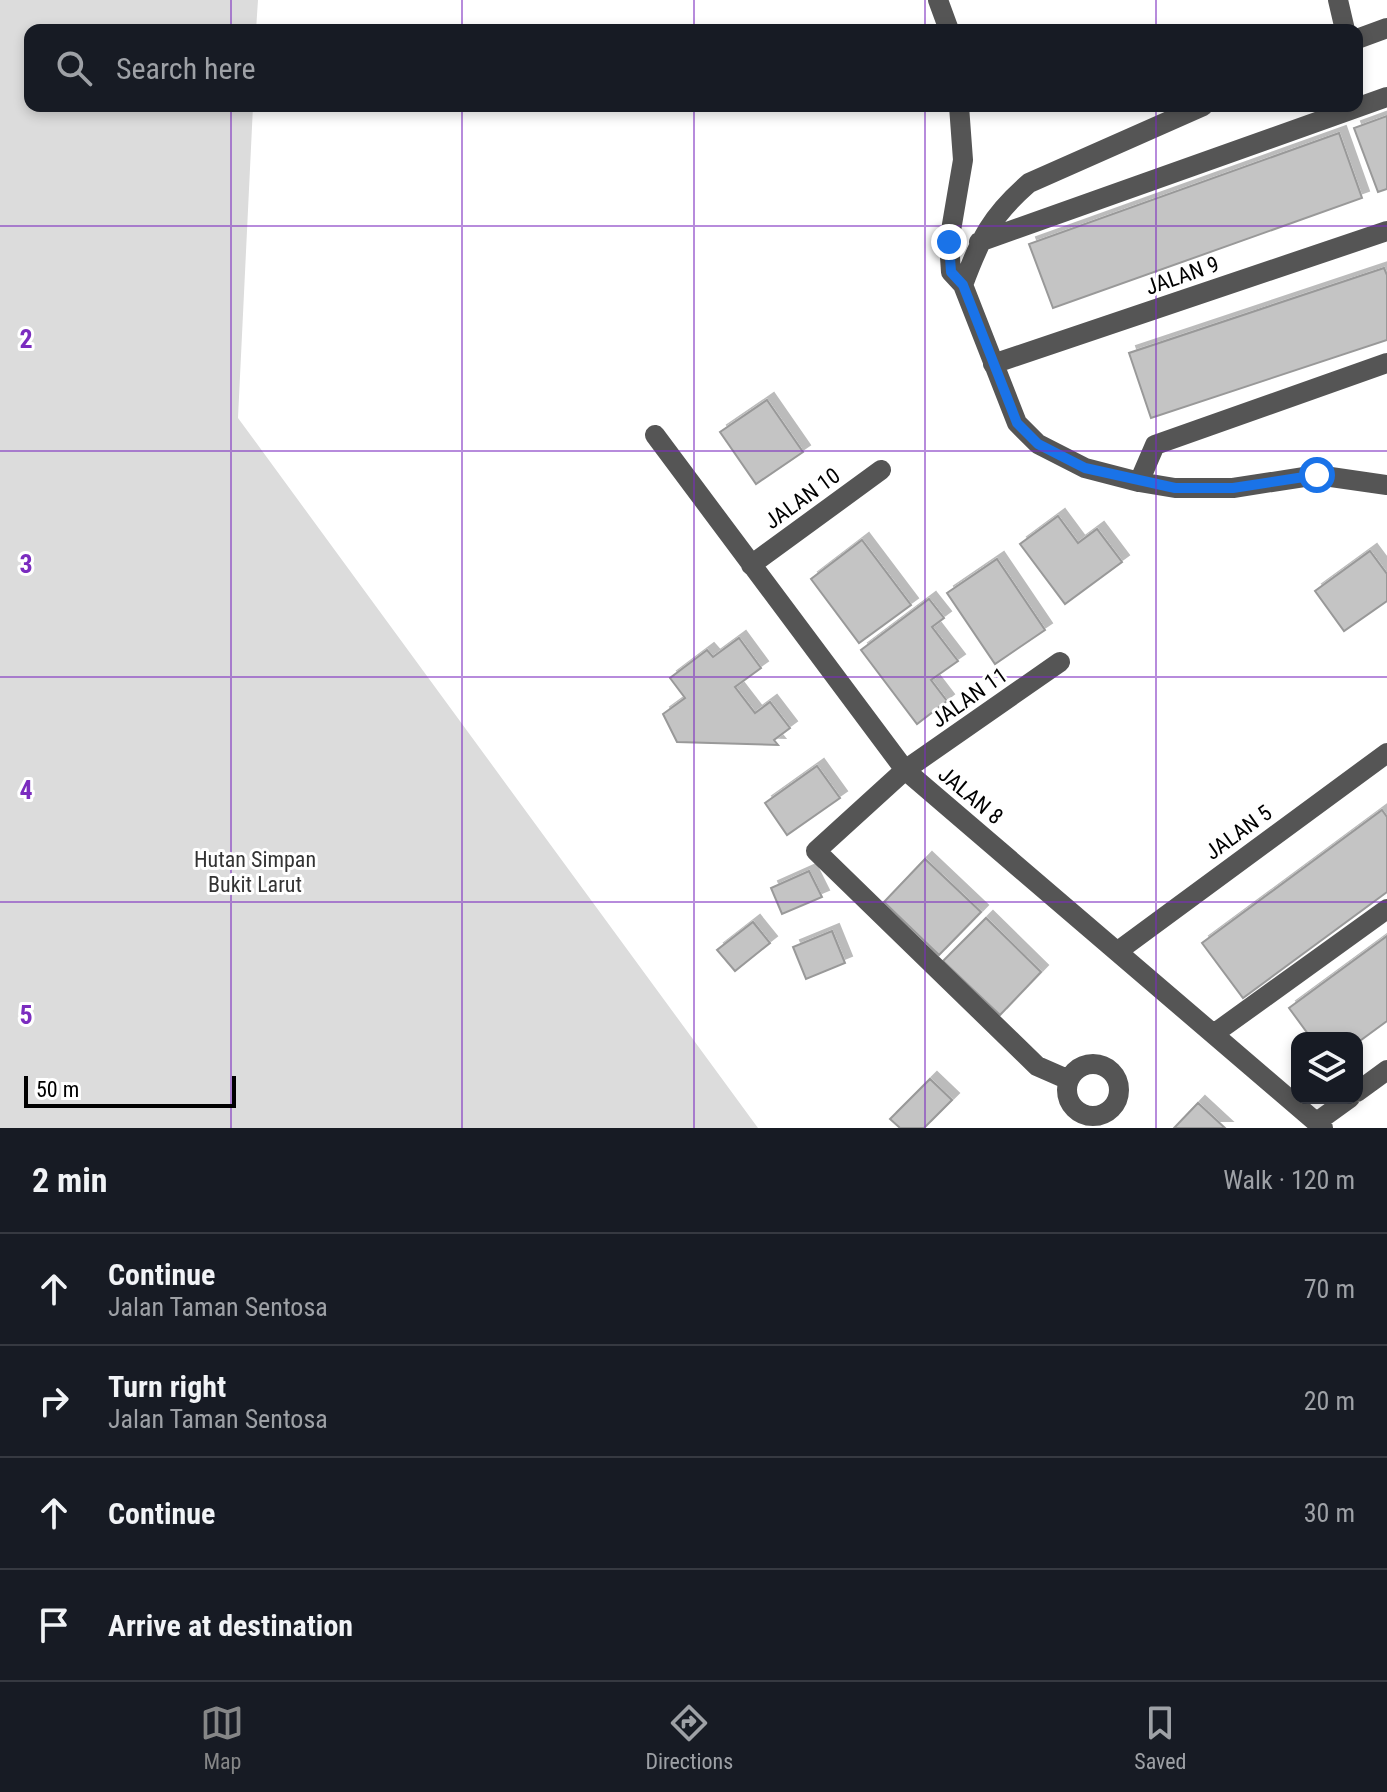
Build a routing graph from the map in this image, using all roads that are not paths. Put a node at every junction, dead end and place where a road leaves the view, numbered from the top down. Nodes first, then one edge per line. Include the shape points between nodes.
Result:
1 (938, 0) edge
2 (1338, 0) edge
3 (947, 24) edge
4 (1344, 24) edge
5 (1387, 28) edge
6 (1363, 37) edge
7 (1387, 97) edge
8 (1363, 106) edge
9 (959, 112) edge
10 (1189, 112) edge
11 (1345, 112) edge
12 (1387, 231) edge
13 (979, 242) junction
14 (963, 285) junction
15 (1387, 363) edge
16 (993, 364) junction
17 (655, 435) dead end
18 (881, 470) dead end
19 (1139, 482) junction
20 (1387, 485) edge
21 (751, 565) junction
22 (1060, 662) dead end
23 (1387, 753) edge
24 (905, 770) junction
25 (1387, 909) edge
26 (1118, 951) junction
27 (1215, 1033) junction
28 (1387, 1070) edge
29 (1069, 1080) dead end
30 (1363, 1088) edge
31 (1344, 1104) edge
32 (1321, 1125) edge

1 - 3 street
2 - 4 street
5 - 6 street
7 - 8 street
9 - 14 street via 963,160 949,242 951,272
10 - 13 street via 1029,183 1006,203
11 - 13 street
12 - 16 street, JALAN 9
13 - 14 street
14 - 16 street
15 - 19 street via 1155,445
16 - 19 street via 1017,423 1038,444 1085,468
17 - 21 street, JALAN 8
18 - 21 street, JALAN 10
19 - 20 street via 1233,488 1317,475
21 - 24 street, JALAN 8
22 - 24 street, JALAN 11
23 - 26 street, JALAN 5
24 - 26 street, JALAN 8
24 - 29 street, JALAN 11 via 816,851 1037,1066
25 - 27 street
26 - 27 street, JALAN 8
27 - 32 street, JALAN 8
28 - 30 street
31 - 32 street

